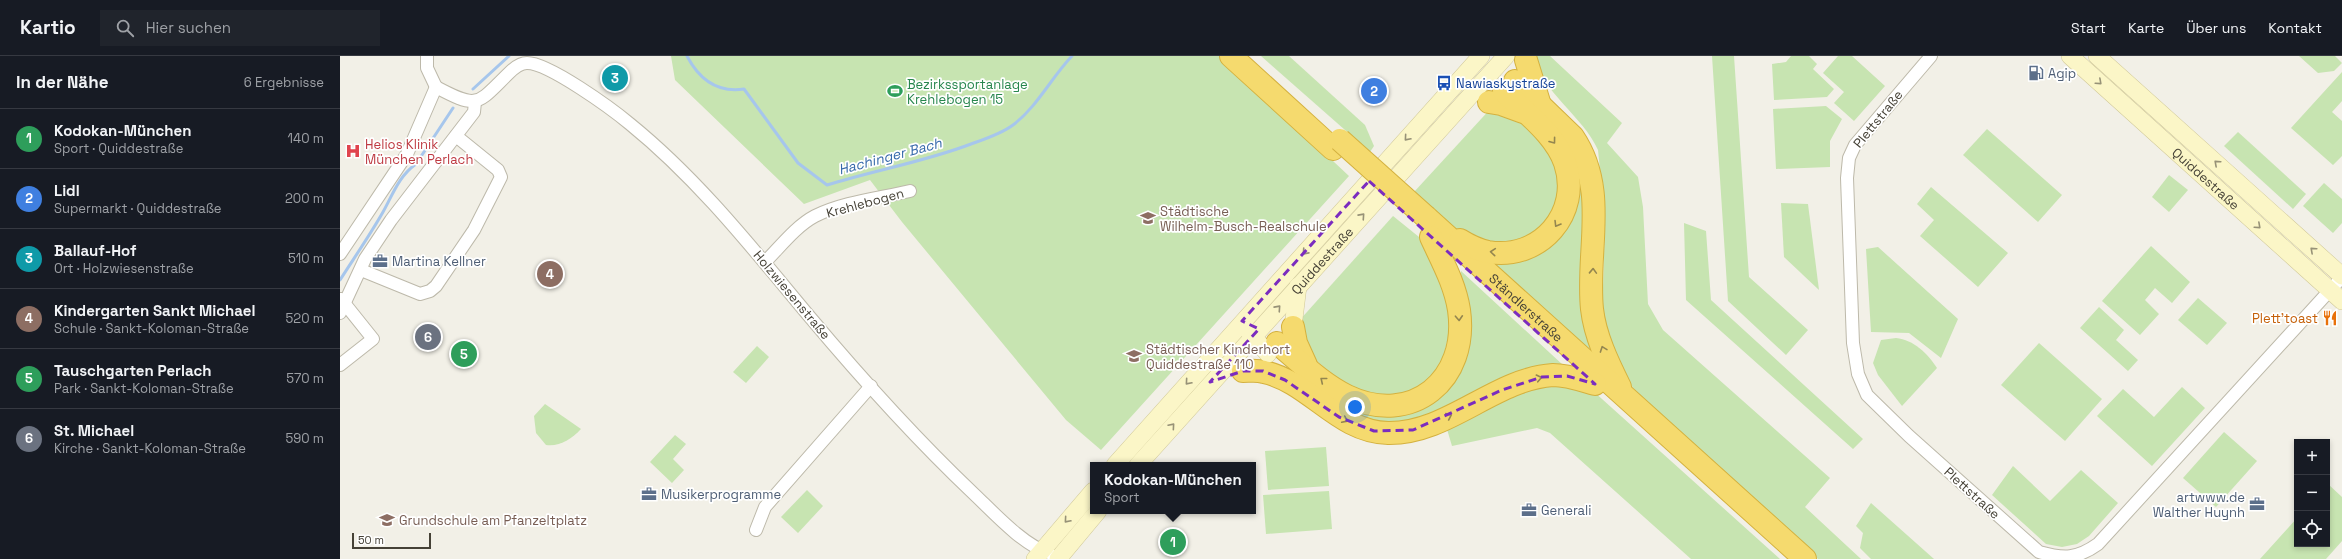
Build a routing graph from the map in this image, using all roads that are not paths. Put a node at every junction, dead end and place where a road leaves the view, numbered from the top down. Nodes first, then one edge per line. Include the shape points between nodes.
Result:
1 (427, 56) edge
2 (1230, 56) edge
3 (1247, 56) edge
4 (1480, 56) edge
5 (1932, 56) edge
6 (2070, 56) edge
7 (2097, 56) edge
8 (1509, 63) edge
9 (436, 87) junction
10 (1503, 91) junction
11 (475, 102) junction
12 (1532, 108) junction
13 (1456, 110) junction
14 (456, 136) junction
15 (1337, 144) junction
16 (910, 191) dead end
17 (1429, 227) junction
18 (340, 254) edge
19 (765, 262) junction
20 (361, 270) junction
21 (2342, 277) edge
22 (1298, 286) junction
23 (2336, 296) edge
24 (342, 305) edge
25 (1242, 321) junction
26 (1293, 327) joint
27 (1255, 333) junction
28 (1273, 349) junction
29 (340, 365) edge
30 (1307, 367) junction
31 (1243, 371) joint
32 (1210, 382) junction
33 (1595, 384) junction
34 (871, 386) junction
35 (1625, 397) junction
36 (1313, 398) junction
37 (1118, 462) edge
38 (1141, 462) edge
39 (1090, 495) edge
40 (1095, 514) edge
41 (756, 530) dead end
42 (1051, 557) edge
43 (1788, 559) edge
44 (1805, 559) edge

1 - 9 street via 427,68
2 - 15 highway, Ständlerstraße
3 - 15 highway, Ständlerstraße
4 - 8 main road
4 -> 25 main road, Quiddestraße
5 - 23 street, Plettstraße via 1864,133 1848,158 1852,329 1858,374 1867,395 1893,422 2039,552 2074,557 2084,554 2098,544
6 -> 23 main road, Quiddestraße
21 -> 7 main road, Quiddestraße
8 - 10 main road
8 - 12 highway
8 - 13 main road, Quiddestraße
9 - 11 street via 459,100
9 - 18 street via 407,154
10 - 12 highway
10 - 12 highway via 1501,104
10 - 13 main road
11 - 14 street via 474,112
11 - 19 street, Holzwiesenstraße via 489,93 514,68 526,63 538,65 572,84 630,124 695,183
12 -> 17 highway via 1567,169 1567,203 1553,230 1531,247 1504,253 1486,252
35 -> 12 highway via 1603,349 1592,310 1595,202 1590,171 1573,137
22 -> 13 main road, Quiddestraße
14 - 20 street via 391,220 365,259
14 - 20 street via 498,170 500,177 474,230 436,286 420,294
15 - 17 highway, Ständlerstraße
16 - 19 street, Krehlebogen via 848,205 816,216 804,224
17 -> 30 highway via 1451,280 1459,310 1460,326 1452,366 1436,388 1402,406 1386,407 1347,396
17 - 33 highway, Ständlerstraße
17 - 35 highway, Ständlerstraße
19 - 34 street, Holzwiesenstraße
20 - 24 street
21 - 23 street, Plettstraße
22 - 26 main road
27 -> 22 main road, Quiddestraße
24 - 29 street via 373,339
25 - 27 main road
25 -> 37 main road, Quiddestraße
26 - 30 highway via 1296,343
27 - 28 main road
27 - 32 main road, Quiddestraße
28 - 30 highway
28 - 36 highway
31 - 32 main road
31 - 36 highway via 1263,371 1278,376
38 -> 32 main road, Quiddestraße
36 -> 33 highway via 1350,423 1387,433 1413,430 1502,390 1542,377 1567,376
33 - 43 highway, Ständlerstraße
34 - 41 street via 765,507
34 - 42 street, Holzwiesenstraße via 966,486 1003,521
35 - 44 highway, Ständlerstraße
39 -> 42 main road
40 - 42 main road

